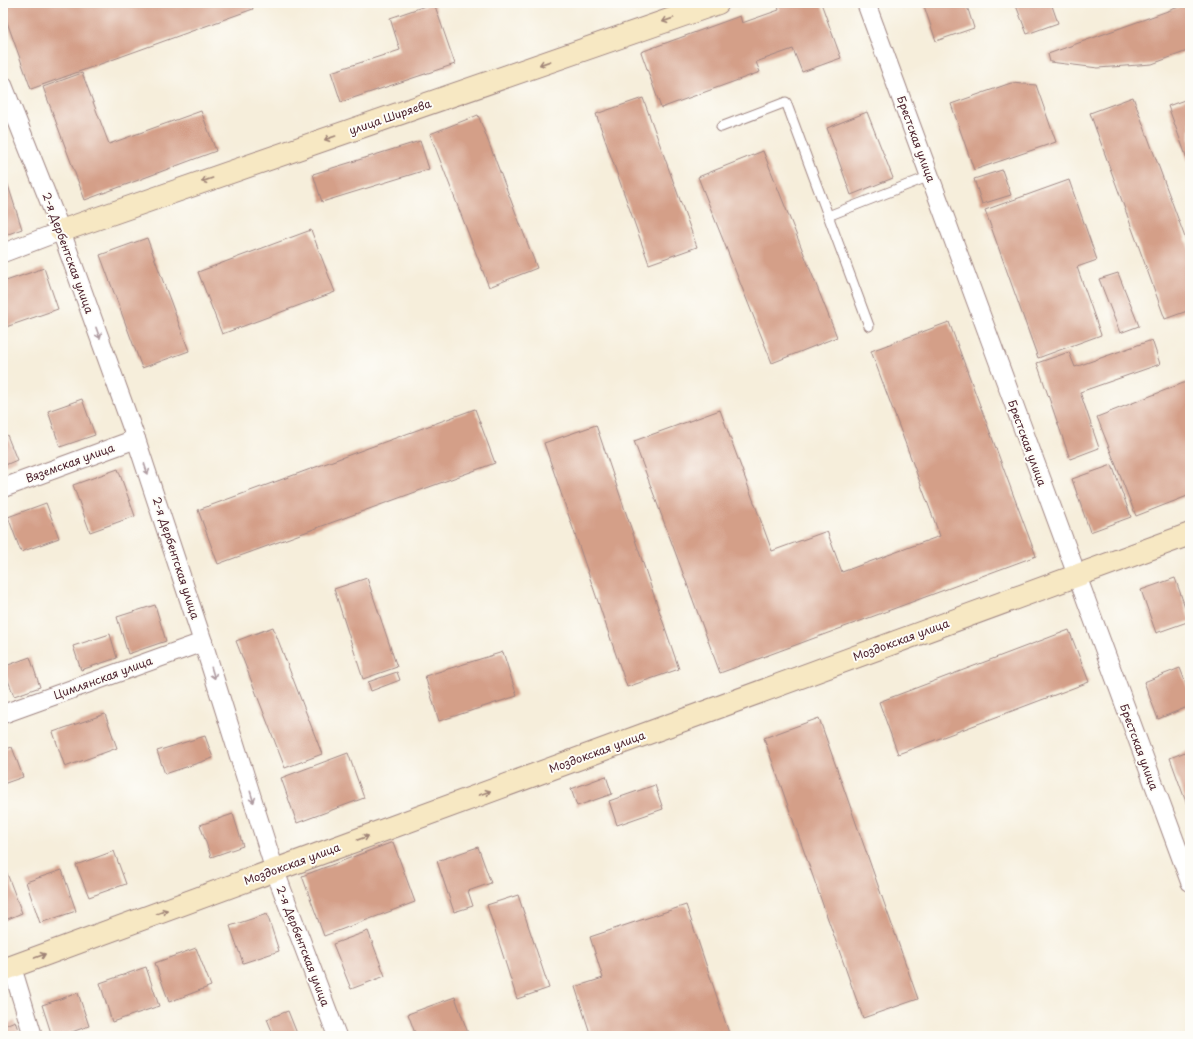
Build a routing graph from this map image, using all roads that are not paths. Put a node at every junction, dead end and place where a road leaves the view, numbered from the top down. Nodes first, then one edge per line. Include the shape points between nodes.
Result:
1 (718, 3) edge
2 (866, 3) edge
3 (3, 84) edge
4 (721, 127) dead end
5 (930, 176) junction
6 (828, 216) junction
7 (61, 231) junction
8 (3, 252) edge
9 (869, 326) dead end
10 (136, 439) junction
11 (3, 488) edge
12 (1190, 534) edge
13 (1076, 576) junction
14 (203, 642) junction
15 (3, 714) edge
16 (275, 870) junction
17 (1190, 882) edge
18 (7, 968) edge
19 (33, 1036) edge
20 (337, 1036) edge

1 -> 7 main road, улица Ширяева
2 - 5 street, Брестская улица
3 - 7 street, 2-я Дербентская улица
4 - 6 lane via 786,102
5 - 6 lane
5 - 13 street, Брестская улица
6 - 9 lane
7 - 8 street
7 -> 10 street, 2-я Дербентская улица
10 - 11 street, Вяземская улица
10 -> 14 street, 2-я Дербентская улица
12 - 13 main road, Моздокская улица
16 -> 13 main road, Моздокская улица
13 - 17 street, Брестская улица
14 - 15 street, Цимлянская улица
14 -> 16 street, 2-я Дербентская улица
18 -> 16 main road, Моздокская улица
16 - 20 street, 2-я Дербентская улица
18 - 19 street

